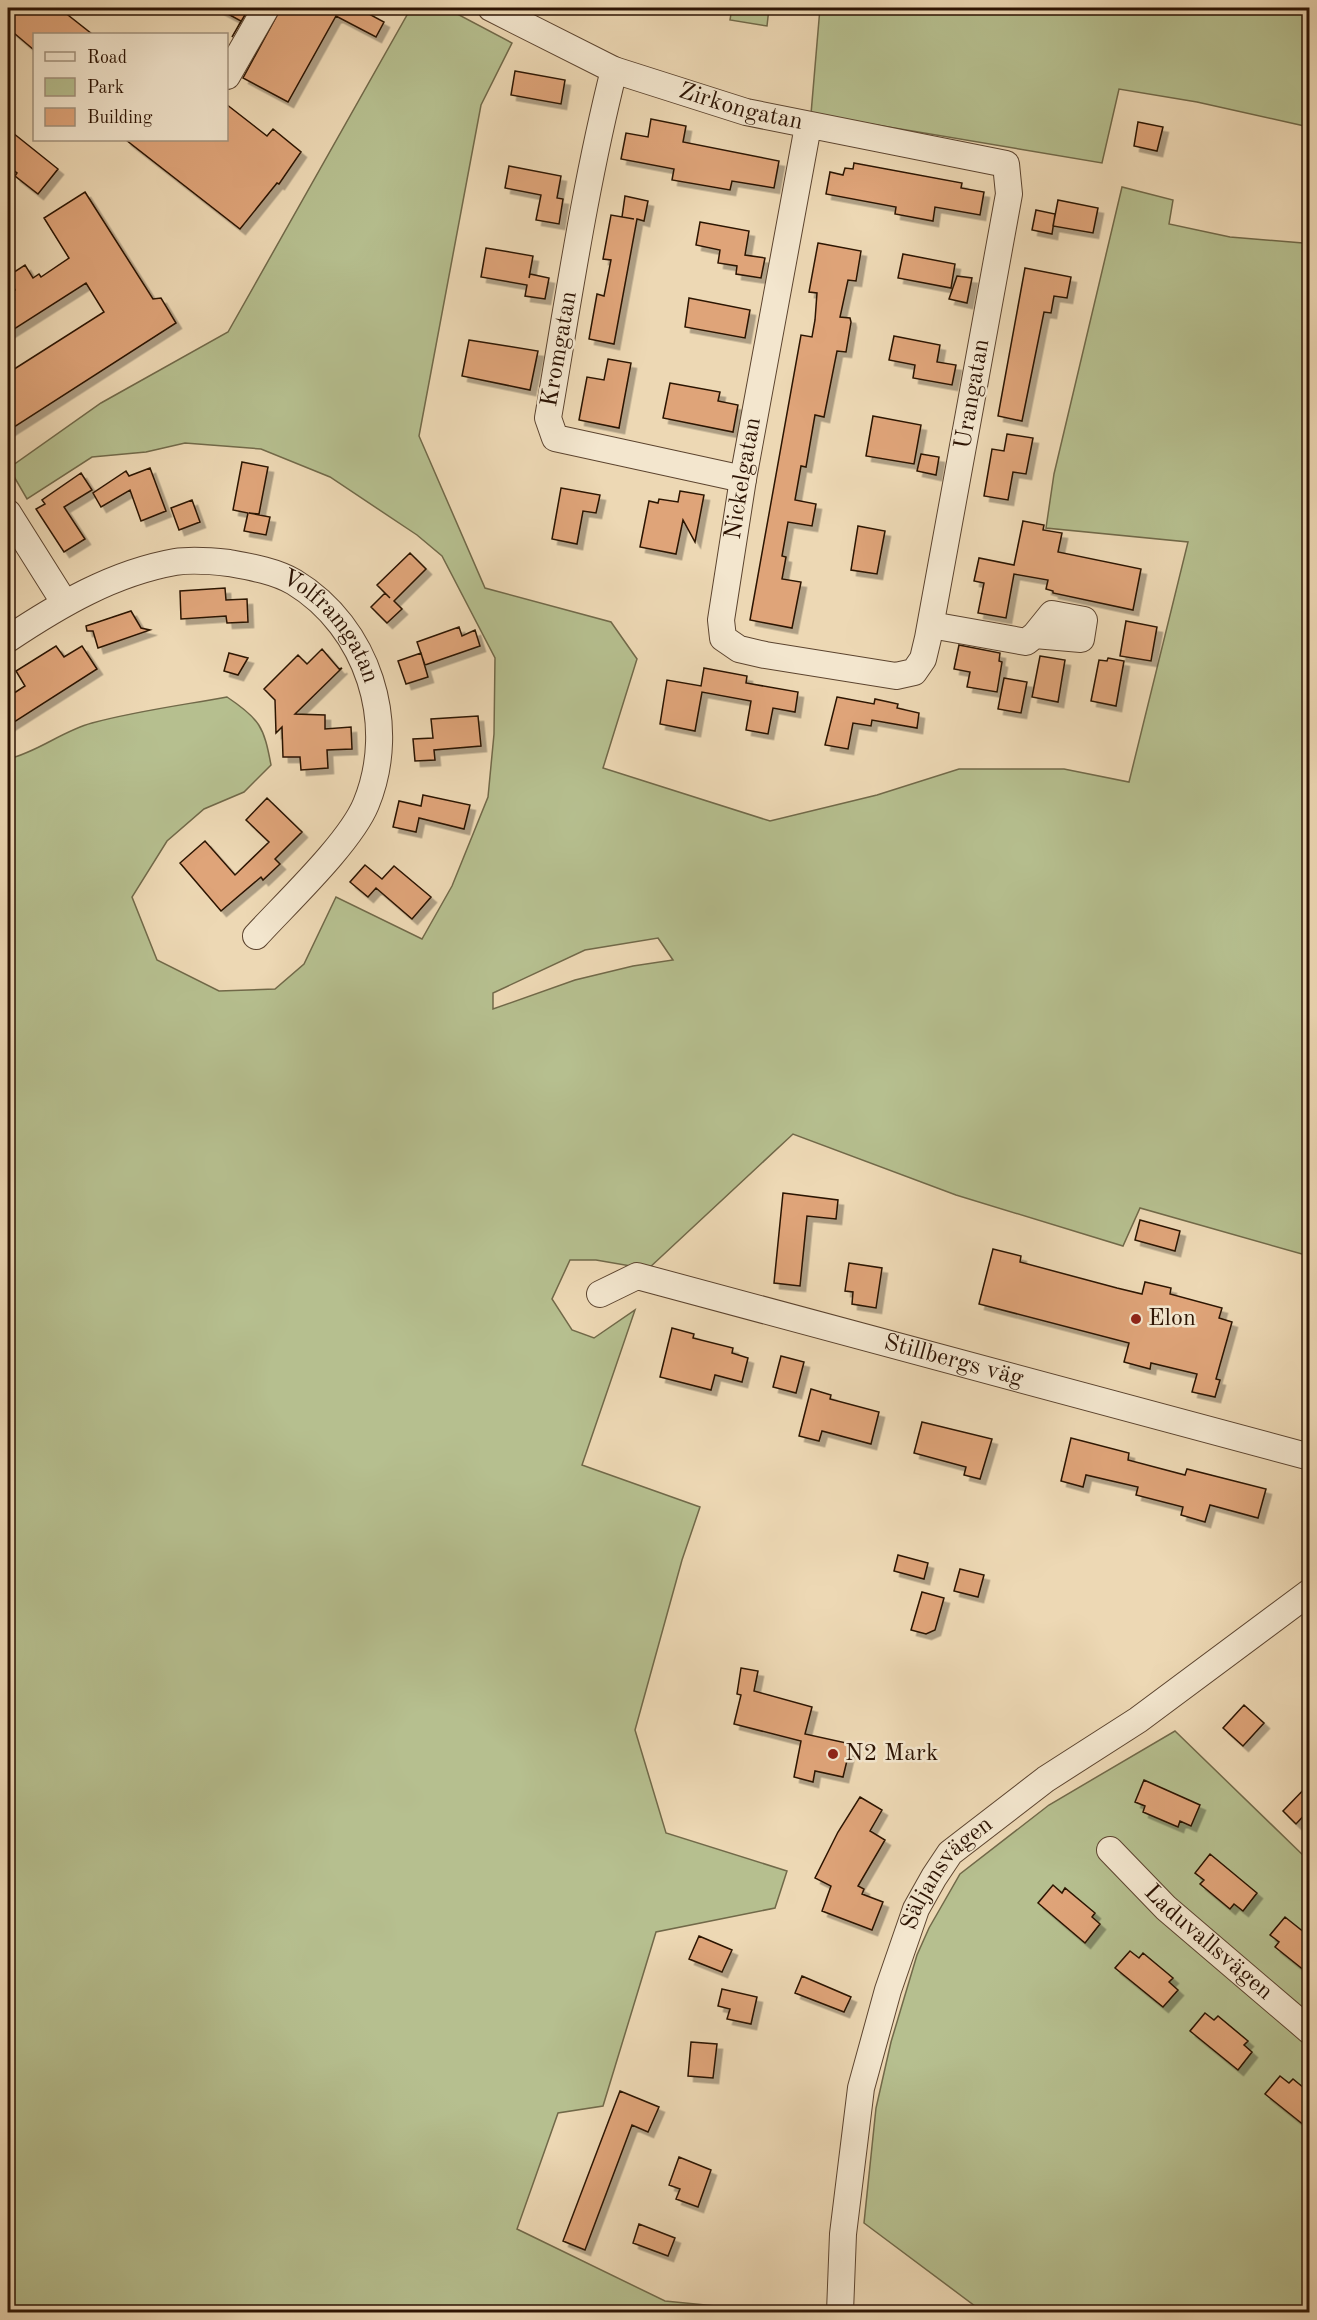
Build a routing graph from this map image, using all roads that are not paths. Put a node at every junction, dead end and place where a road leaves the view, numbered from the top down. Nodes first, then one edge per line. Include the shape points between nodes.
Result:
1 (266, 8) edge
2 (491, 8) edge
3 (614, 70) junction
4 (228, 74) edge
5 (808, 126) junction
6 (1006, 164) joint
7 (743, 479) junction
8 (8, 513) edge
9 (64, 602) junction
10 (931, 625) junction
11 (1035, 635) dead end
12 (8, 639) edge
13 (914, 672) joint
14 (256, 936) dead end
15 (600, 1294) dead end
16 (1310, 1457) edge
17 (1310, 1592) edge
18 (1110, 1850) dead end
19 (1310, 2031) edge
20 (840, 2313) edge

1 - 4 street
2 - 3 street, Zirkongatan
3 - 5 street, Zirkongatan via 746,112
3 - 7 street, Kromgatan via 597,136 567,307 548,418 551,433 555,438
5 - 6 street, Zirkongatan
5 - 7 street, Nickelgatan
6 - 10 street, Urangatan via 1009,194
7 - 13 street, Nickelgatan via 722,620 723,638 739,649 765,655 896,676
8 - 9 street
9 - 12 street, Volframgatan
9 - 14 street, Volframgatan via 112,581 176,562 210,561 256,567 293,581 329,607 355,644 373,684 380,730 377,763 366,805 340,844
10 - 11 street via 1026,642
10 - 13 street, Urangatan via 923,659
15 - 16 street, Stillbergs väg via 638,1276
17 - 20 street, Säljansvägen via 1138,1720 1046,1779 950,1853 934,1877 916,1910 888,1990 861,2088 843,2234
18 - 19 street, Laduvallsvägen via 1166,1908

